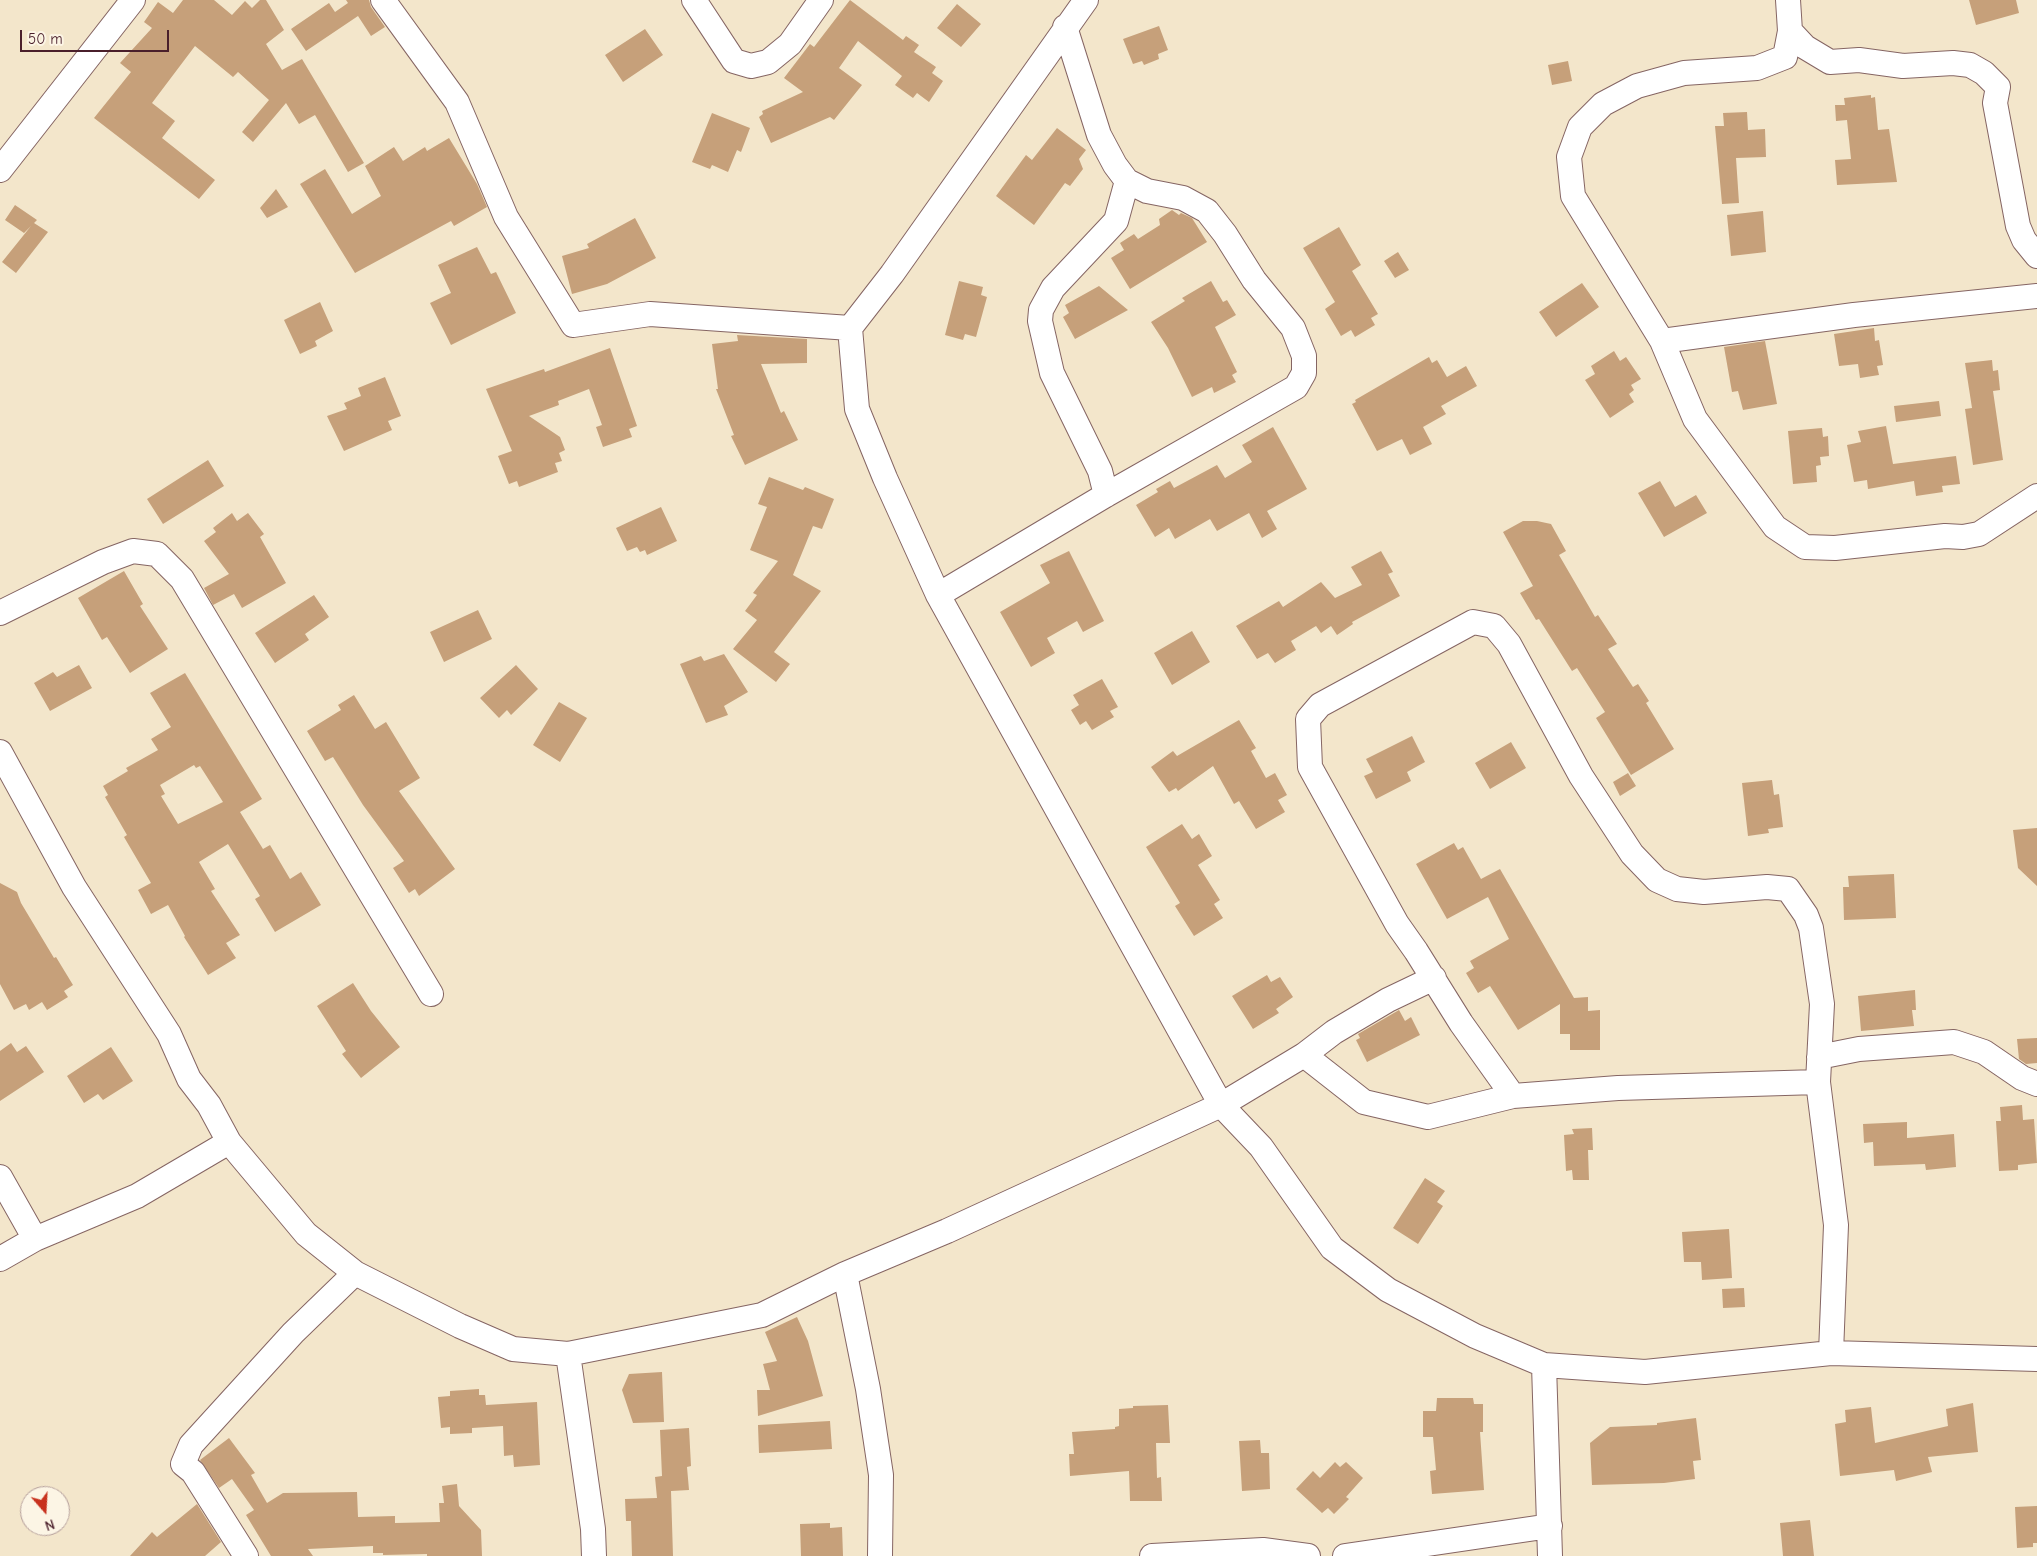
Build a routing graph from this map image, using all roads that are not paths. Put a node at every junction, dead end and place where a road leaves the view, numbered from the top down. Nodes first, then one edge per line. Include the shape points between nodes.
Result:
1 (133, 0) edge
2 (383, 0) edge
3 (694, 0) edge
4 (821, 0) edge
5 (1086, 0) edge
6 (1788, 0) edge
7 (1065, 27) junction
8 (1790, 31) junction
9 (0, 170) edge
10 (1127, 181) junction
11 (2037, 256) edge
12 (2037, 296) edge
13 (850, 328) junction
14 (1662, 340) junction
15 (1106, 495) junction
16 (2037, 496) edge
17 (938, 595) junction
18 (0, 613) edge
19 (0, 752) edge
20 (1434, 978) junction
21 (431, 994) dead end
22 (1304, 1056) junction
23 (1819, 1057) junction
24 (1818, 1082) junction
25 (2037, 1084) edge
26 (1513, 1096) junction
27 (1221, 1105) junction
28 (229, 1142) junction
29 (0, 1177) edge
30 (35, 1239) junction
31 (0, 1259) edge
32 (355, 1273) junction
33 (845, 1274) junction
34 (568, 1354) junction
35 (1831, 1354) junction
36 (2037, 1359) edge
37 (1544, 1365) junction
38 (1550, 1526) junction
39 (246, 1556) edge
40 (594, 1556) edge
41 (880, 1556) edge
42 (1152, 1556) edge
43 (1308, 1556) edge
44 (1345, 1556) edge
45 (1550, 1556) edge

1 - 9 street
2 - 13 street via 457,102 506,217 573,325 650,314
3 - 4 street via 734,61 751,66 768,62 790,44
5 - 7 street
6 - 8 street
7 - 10 street via 1099,135
7 - 13 street via 892,274
8 - 11 street via 1805,47 1830,62 1859,60 1903,66 1952,63 1970,65 1984,73 1998,87 1995,103 2018,226
8 - 14 street via 1785,57 1757,68 1684,73 1637,86 1603,104 1580,128 1569,157 1572,196
10 - 15 street via 1116,220 1053,288 1041,310 1040,321 1052,372 1100,471
10 - 15 street via 1147,191 1183,198 1207,211 1254,280 1293,328 1304,356 1304,373 1296,387
12 - 14 street
13 - 17 street via 857,409
14 - 16 street via 1695,419 1775,526 1804,547 1835,548 1979,534
15 - 17 street
17 - 27 street
18 - 21 street via 103,562 133,551 157,554 182,579
19 - 28 street via 74,887 169,1034 189,1078 209,1105
20 - 22 street via 1334,1032
20 - 23 street via 1397,924 1310,767 1308,719 1320,705 1474,622 1494,626 1509,644 1581,776 1632,854 1657,880 1677,889 1704,892 1767,887 1788,889 1806,915 1810,928 1822,1004
20 - 26 street via 1461,1023
22 - 26 street via 1364,1102 1428,1117
22 - 27 street
23 - 24 street
23 - 25 street via 1859,1049 1954,1042 1984,1052 2022,1078
24 - 26 street via 1618,1088
24 - 35 street via 1836,1225
27 - 33 street via 947,1231
27 - 37 street via 1261,1147 1332,1248 1388,1290 1475,1336
28 - 30 street via 137,1196
28 - 32 street via 306,1234
29 - 30 street
30 - 31 street
32 - 34 street via 513,1349
32 - 39 street via 293,1333 191,1445 183,1464 193,1472
33 - 34 street via 762,1315
33 - 41 street via 881,1475
34 - 40 street
35 - 36 street
35 - 37 street via 1645,1372
37 - 38 street
38 - 44 street
38 - 45 street
42 - 43 street via 1263,1550

